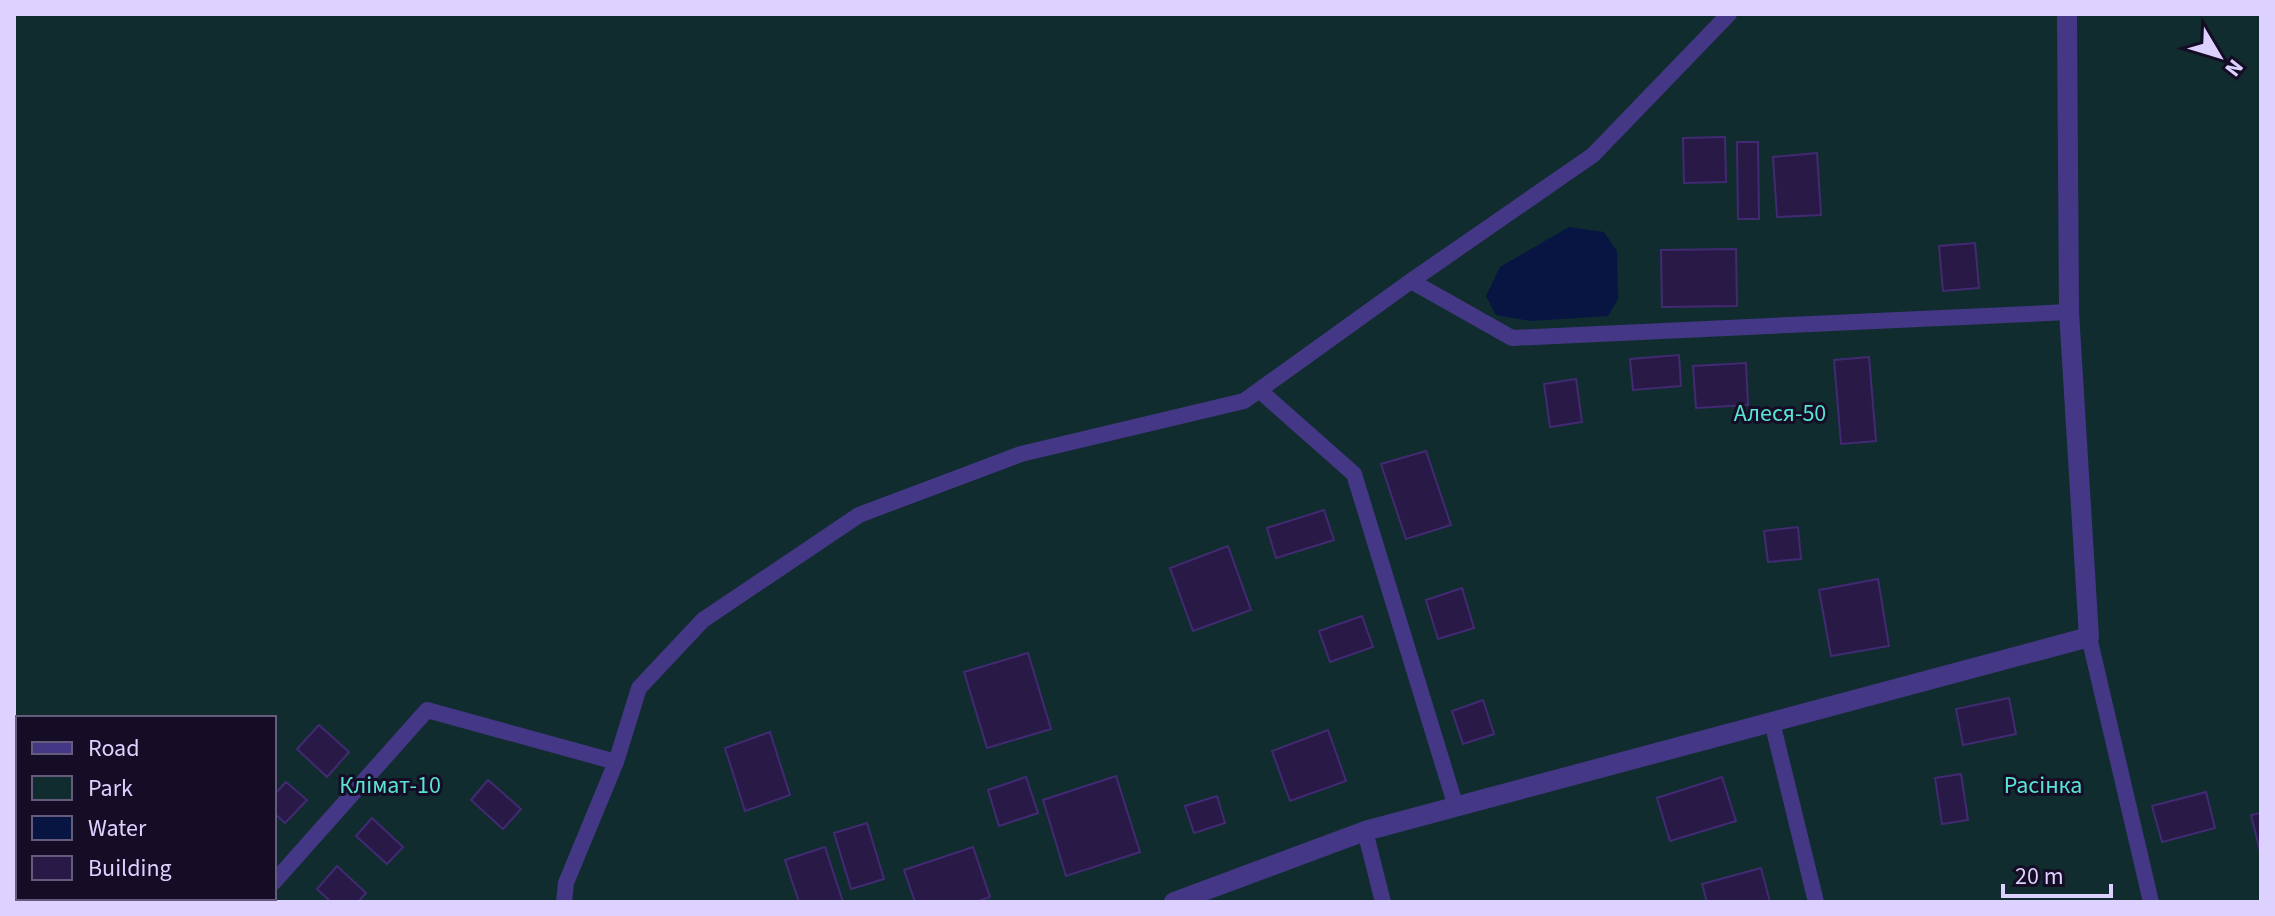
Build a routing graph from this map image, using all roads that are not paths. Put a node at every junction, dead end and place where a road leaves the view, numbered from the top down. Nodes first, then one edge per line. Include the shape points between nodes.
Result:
1 (1729, 14) edge
2 (2067, 14) edge
3 (1411, 281) junction
4 (2069, 312) junction
5 (1259, 390) junction
6 (2089, 637) junction
7 (1772, 722) junction
8 (616, 762) junction
9 (1456, 807) junction
10 (1365, 831) junction
11 (276, 880) edge
12 (564, 902) edge
13 (1174, 902) edge
14 (1383, 902) edge
15 (1816, 902) edge
16 (2151, 902) edge

1 - 3 lane via 1593,155
2 - 4 street
3 - 4 lane via 1512,338
3 - 5 lane
4 - 6 street
5 - 8 lane via 1244,401 1021,454 859,515 703,620 639,688
5 - 9 lane via 1354,474
6 - 7 street
6 - 16 lane
7 - 9 street
7 - 15 lane
8 - 11 lane via 427,710
8 - 12 lane via 566,883
9 - 10 street
10 - 13 street
10 - 14 lane

